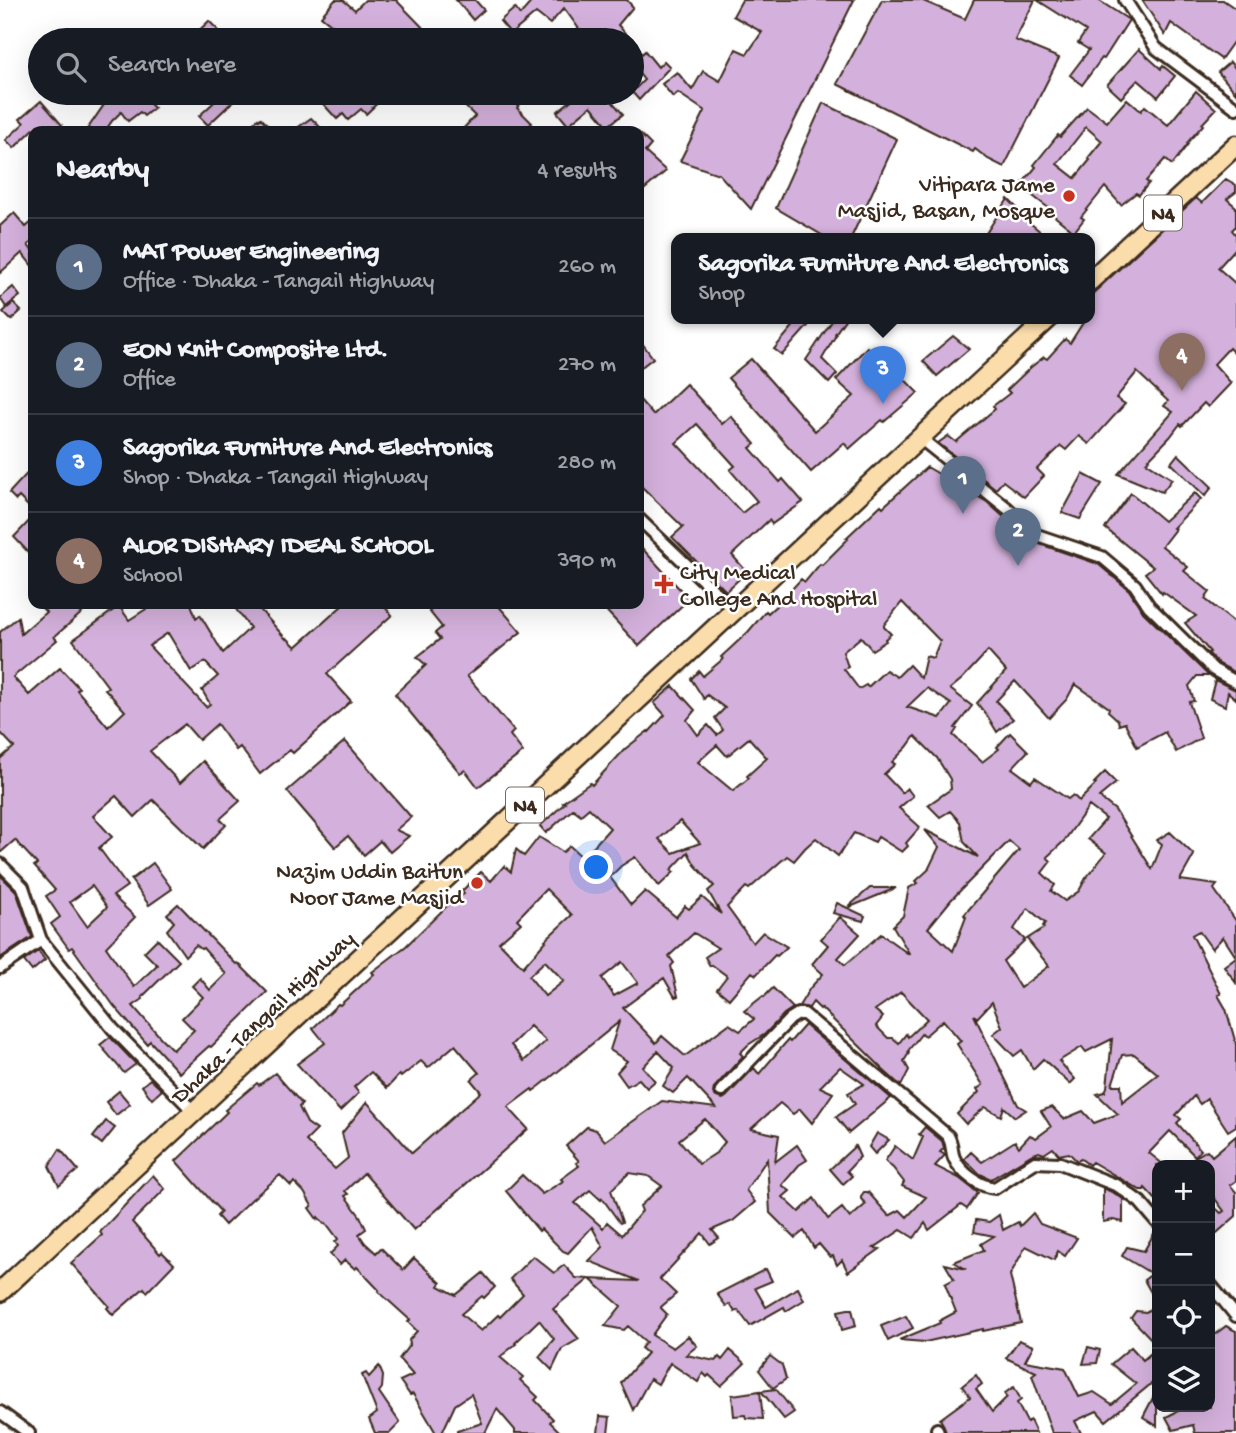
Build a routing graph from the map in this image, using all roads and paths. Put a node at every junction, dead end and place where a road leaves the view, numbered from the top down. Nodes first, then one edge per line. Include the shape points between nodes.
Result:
1 (1125, 0) edge
2 (1236, 108) edge
3 (1236, 145) edge
4 (1095, 276) edge
5 (1043, 324) edge
6 (920, 438) junction
7 (644, 524) edge
8 (734, 611) junction
9 (1236, 682) edge
10 (0, 864) edge
11 (41, 940) junction
12 (0, 968) edge
13 (721, 1091) dead end
14 (194, 1112) junction
15 (1152, 1216) edge
16 (1212, 1286) edge
17 (0, 1292) edge
18 (1236, 1316) edge
19 (0, 1412) edge
20 (29, 1433) edge

1 - 2 street via 1156,48
3 - 4 highway, N4
5 - 6 highway, Dhaka - Tangail Highway / N4
6 - 8 highway, Dhaka - Tangail Highway / N4
6 - 9 street via 1034,534 1102,557 1135,584 1149,606 1214,670
7 - 8 street
8 - 14 highway, Dhaka - Tangail Highway / N4
10 - 11 street via 23,887
11 - 12 street
11 - 14 street via 113,1029
13 - 15 street via 790,1019 804,1014 948,1136 953,1156 976,1183 995,1188 1035,1162 1060,1163 1118,1186
14 - 17 highway, Dhaka - Tangail Highway / N4
16 - 18 street
19 - 20 street

